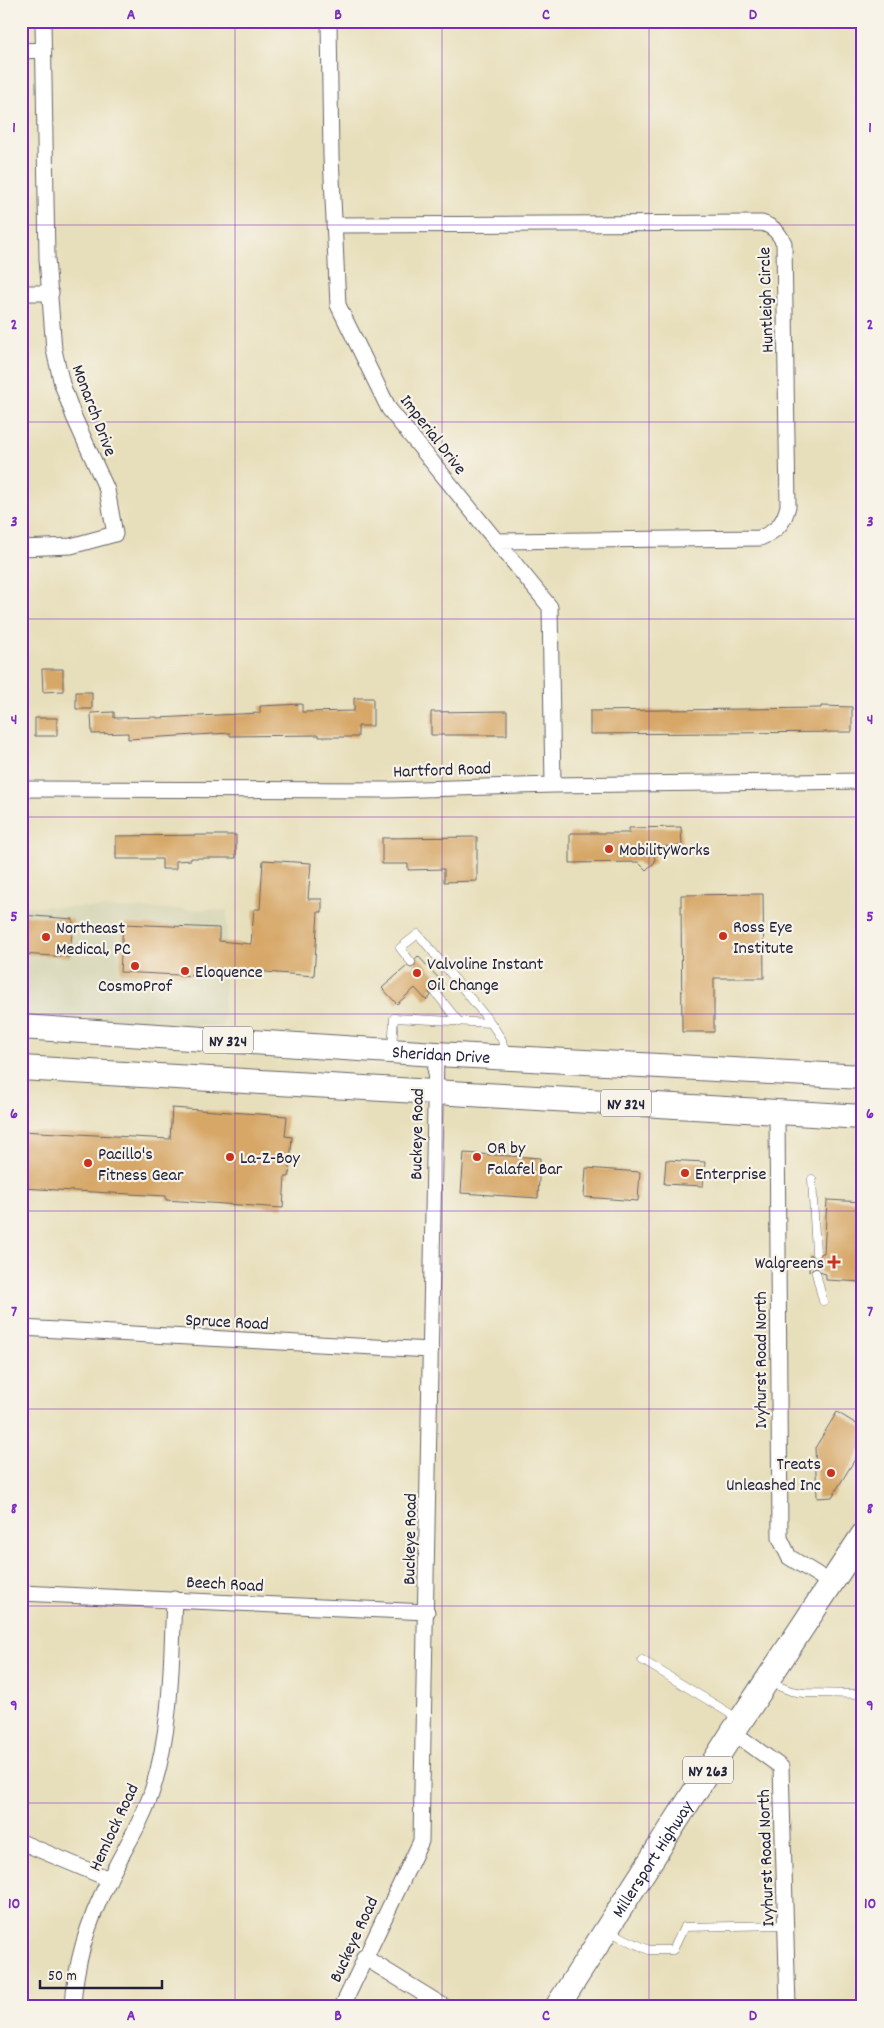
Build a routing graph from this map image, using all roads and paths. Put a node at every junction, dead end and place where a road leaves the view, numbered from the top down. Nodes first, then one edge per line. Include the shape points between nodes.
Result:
1 (44, 21) edge
2 (329, 21) edge
3 (44, 50) junction
4 (21, 51) edge
5 (334, 225) junction
6 (51, 292) junction
7 (21, 293) edge
8 (495, 541) junction
9 (21, 548) edge
10 (863, 781) edge
11 (553, 785) junction
12 (21, 789) edge
13 (411, 962) dead end
14 (435, 992) dead end
15 (459, 1022) junction
16 (491, 1024) junction
17 (21, 1027) edge
18 (392, 1051) junction
19 (436, 1054) junction
20 (505, 1058) junction
21 (21, 1068) edge
22 (859, 1070) edge
23 (436, 1092) junction
24 (777, 1112) junction
25 (863, 1117) edge
26 (812, 1179) dead end
27 (816, 1253) dead end
28 (816, 1273) dead end
29 (823, 1301) dead end
30 (21, 1328) edge
31 (431, 1350) junction
32 (863, 1534) edge
33 (831, 1583) junction
34 (21, 1593) edge
35 (174, 1599) junction
36 (426, 1612) junction
37 (642, 1660) dead end
38 (766, 1681) junction
39 (863, 1694) edge
40 (736, 1726) junction
41 (21, 1842) edge
42 (109, 1879) junction
43 (787, 1925) junction
44 (606, 1930) junction
45 (364, 1957) junction
46 (73, 2007) edge
47 (342, 2007) edge
48 (444, 2007) edge
49 (557, 2007) edge
50 (788, 2007) edge

1 - 3 street, Monarch Drive
2 - 5 street, Imperial Drive
3 - 4 street
3 - 6 street, Monarch Drive via 47,258
5 - 8 street, Imperial Drive via 338,305 389,409
5 - 8 street, Huntleigh Circle via 762,223 779,233 784,243 788,506 780,526 760,538
6 - 7 street
6 - 9 street, Monarch Drive via 54,350 62,384 107,490 115,534 71,546
8 - 11 street, Imperial Drive via 550,607
10 - 11 street, Hartford Road
11 - 12 street, Hartford Road via 389,790
13 - 16 lane via 400,948 418,934
14 - 15 lane
15 - 16 lane
15 - 18 lane via 394,1018
16 - 20 lane via 502,1040
17 - 18 main road, Sheridan Drive / NY 324
18 - 19 main road, Sheridan Drive / NY 324
19 - 20 main road, Sheridan Drive / NY 324
19 - 23 street, Buckeye Road
20 - 22 main road, Sheridan Drive / NY 324
21 - 23 main road, NY 324
23 - 24 main road, NY 324
23 - 31 street, Buckeye Road
24 - 25 main road, NY 324
24 - 33 street, Ivyhurst Road North via 780,1538 789,1557
26 - 27 lane
28 - 29 lane
30 - 31 street, Spruce Road
31 - 36 street, Buckeye Road
32 - 33 main road, Millersport Highway / NY 263
33 - 38 main road, Millersport Highway / NY 263
34 - 35 street, Beech Road
35 - 36 street, Beech Road
35 - 42 street, Hemlock Road via 169,1710 163,1752 141,1820
36 - 45 street, Buckeye Road via 422,1841
37 - 40 lane
38 - 39 lane via 802,1693
38 - 40 main road, Millersport Highway / NY 263
40 - 43 street, Ivyhurst Road North via 781,1767
40 - 44 main road, Millersport Highway / NY 263
41 - 42 street
42 - 46 street, Hemlock Road via 85,1937 77,1968
43 - 44 lane via 684,1927 673,1950 650,1950
43 - 50 street, Ivyhurst Road North
44 - 49 main road, Millersport Highway / NY 263
45 - 47 street, Buckeye Road
45 - 48 street

